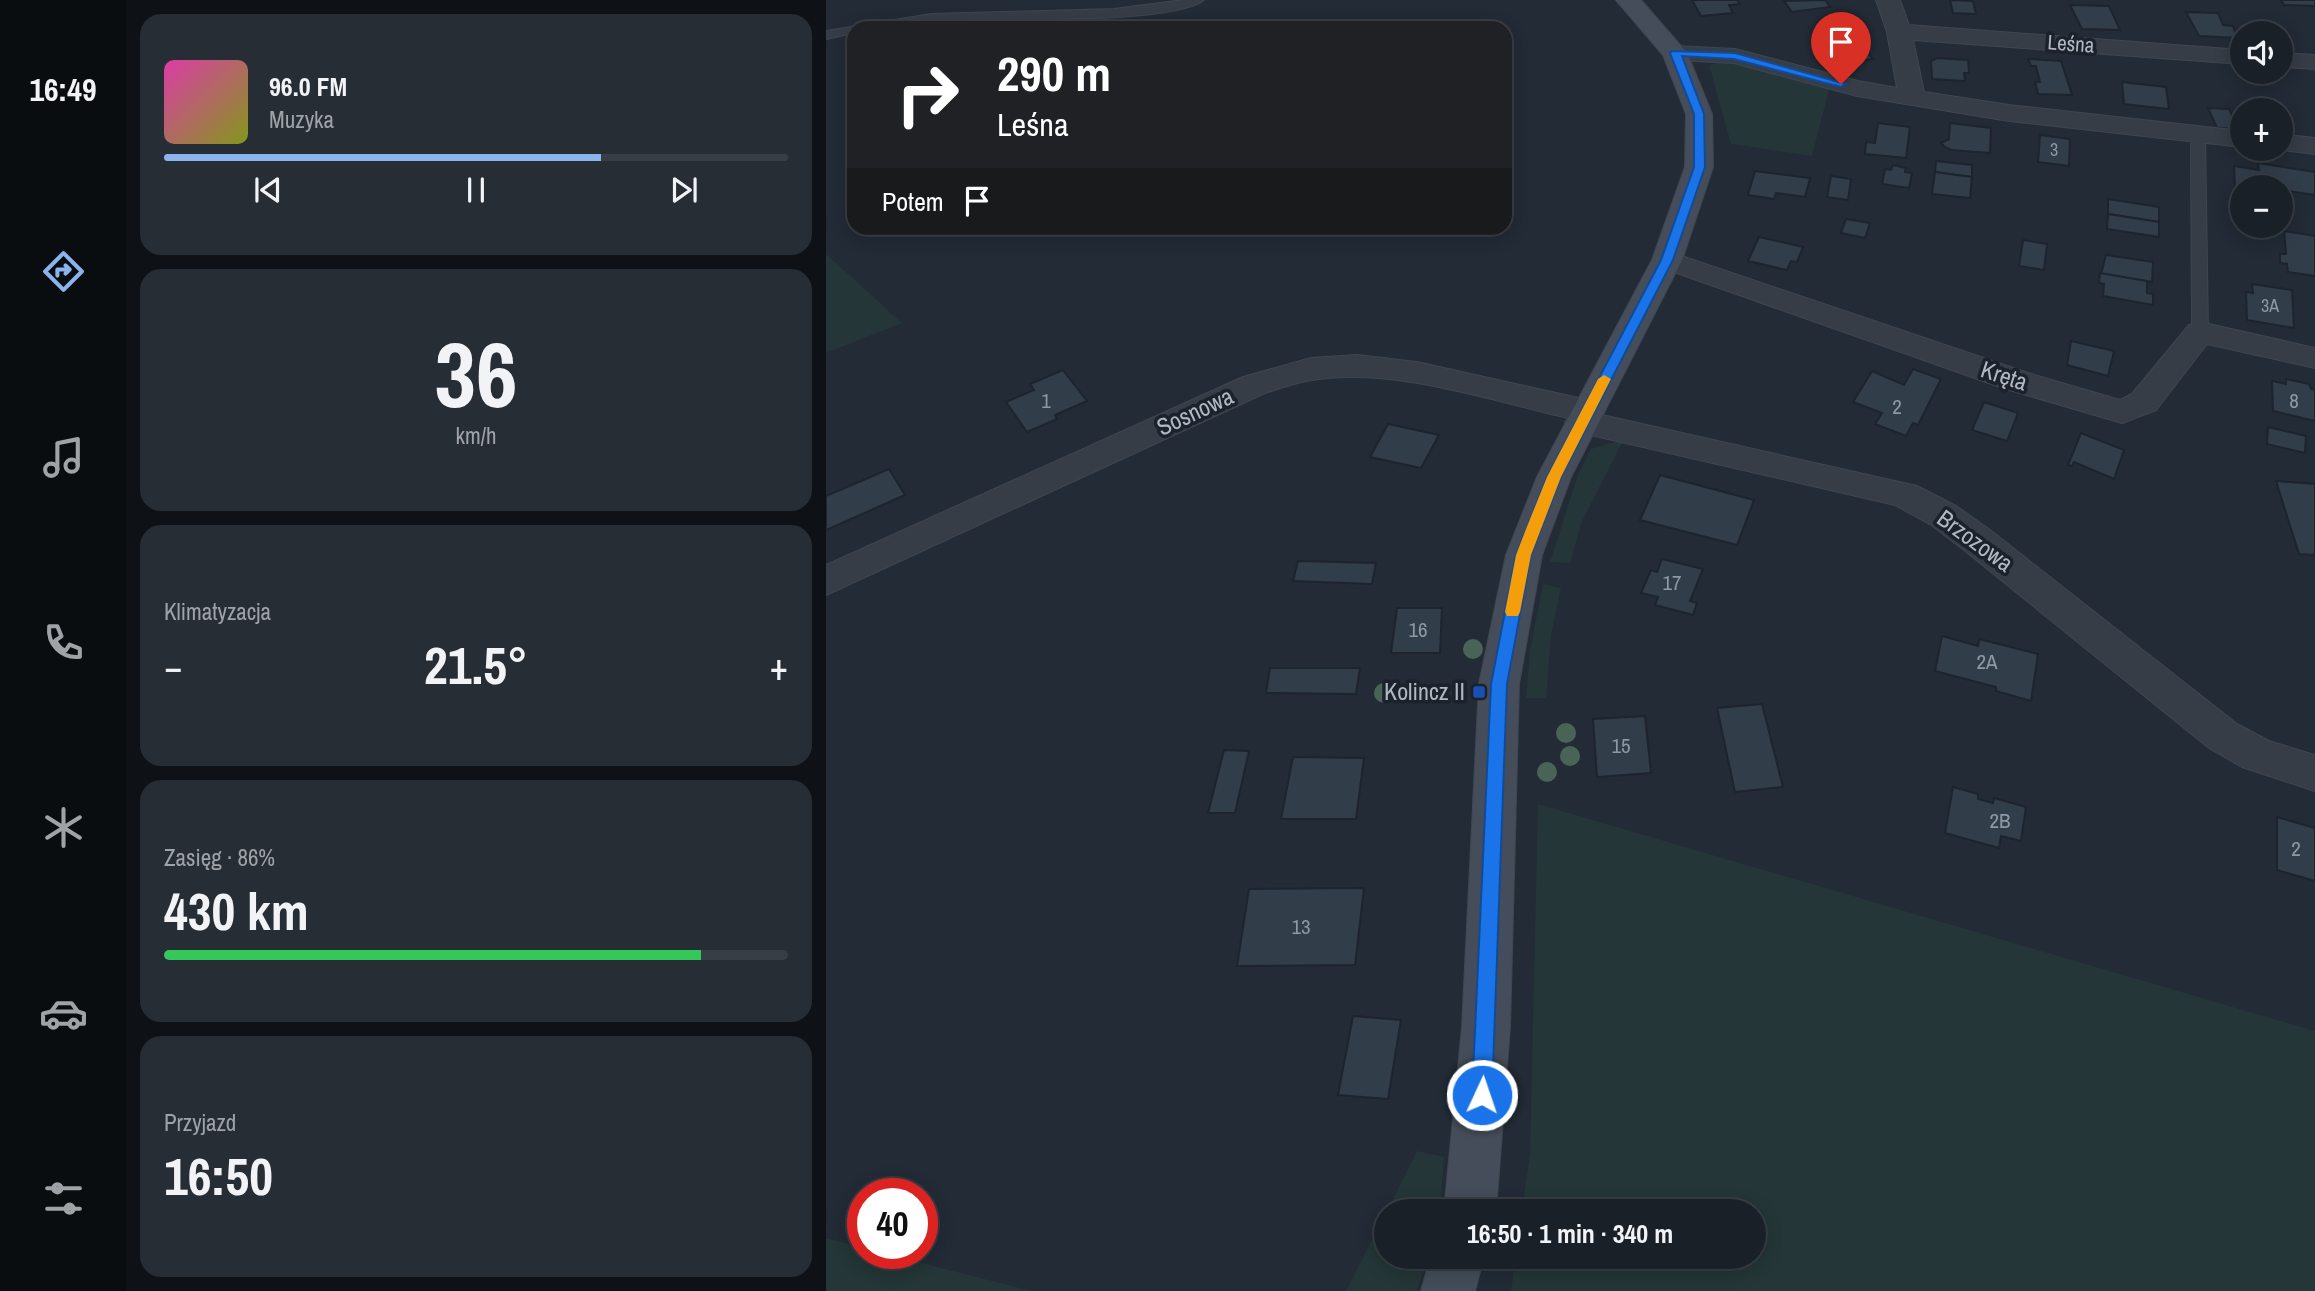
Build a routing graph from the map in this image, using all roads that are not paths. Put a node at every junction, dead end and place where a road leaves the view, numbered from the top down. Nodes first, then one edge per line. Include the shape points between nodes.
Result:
1 (1198, 0) edge
2 (1628, 0) edge
3 (1888, 0) edge
4 (902, 21) edge
5 (847, 30) edge
6 (1899, 32) junction
7 (826, 35) edge
8 (1675, 53) junction
9 (2230, 56) edge
10 (2293, 61) edge
11 (2315, 62) edge
12 (1912, 98) junction
13 (2198, 134) junction
14 (2230, 137) edge
15 (2293, 143) edge
16 (2315, 146) edge
17 (1667, 260) junction
18 (2200, 332) junction
19 (2315, 358) edge
20 (1585, 417) junction
21 (826, 581) edge
22 (2315, 773) edge
23 (1471, 1199) edge
24 (1454, 1269) edge
25 (1448, 1291) edge

1 - 4 lane via 1125,12
2 - 8 street
3 - 6 street
5 - 7 lane
6 - 9 street, Leśna
6 - 12 street
8 - 12 street via 1735,56 1857,89
8 - 17 street via 1699,114 1699,167
10 - 11 street
12 - 13 street
13 - 14 street
13 - 18 lane
15 - 16 street
17 - 18 street, Kręta via 1977,368 2122,411 2144,402
17 - 20 street
18 - 19 street
20 - 21 street, Sosnowa via 1417,373 1357,366 1311,369 1254,385
20 - 22 street, Brzozowa via 1905,495 1977,540 2223,736 2257,755
20 - 23 street via 1554,477 1524,555 1499,684 1484,1053
24 - 25 street

